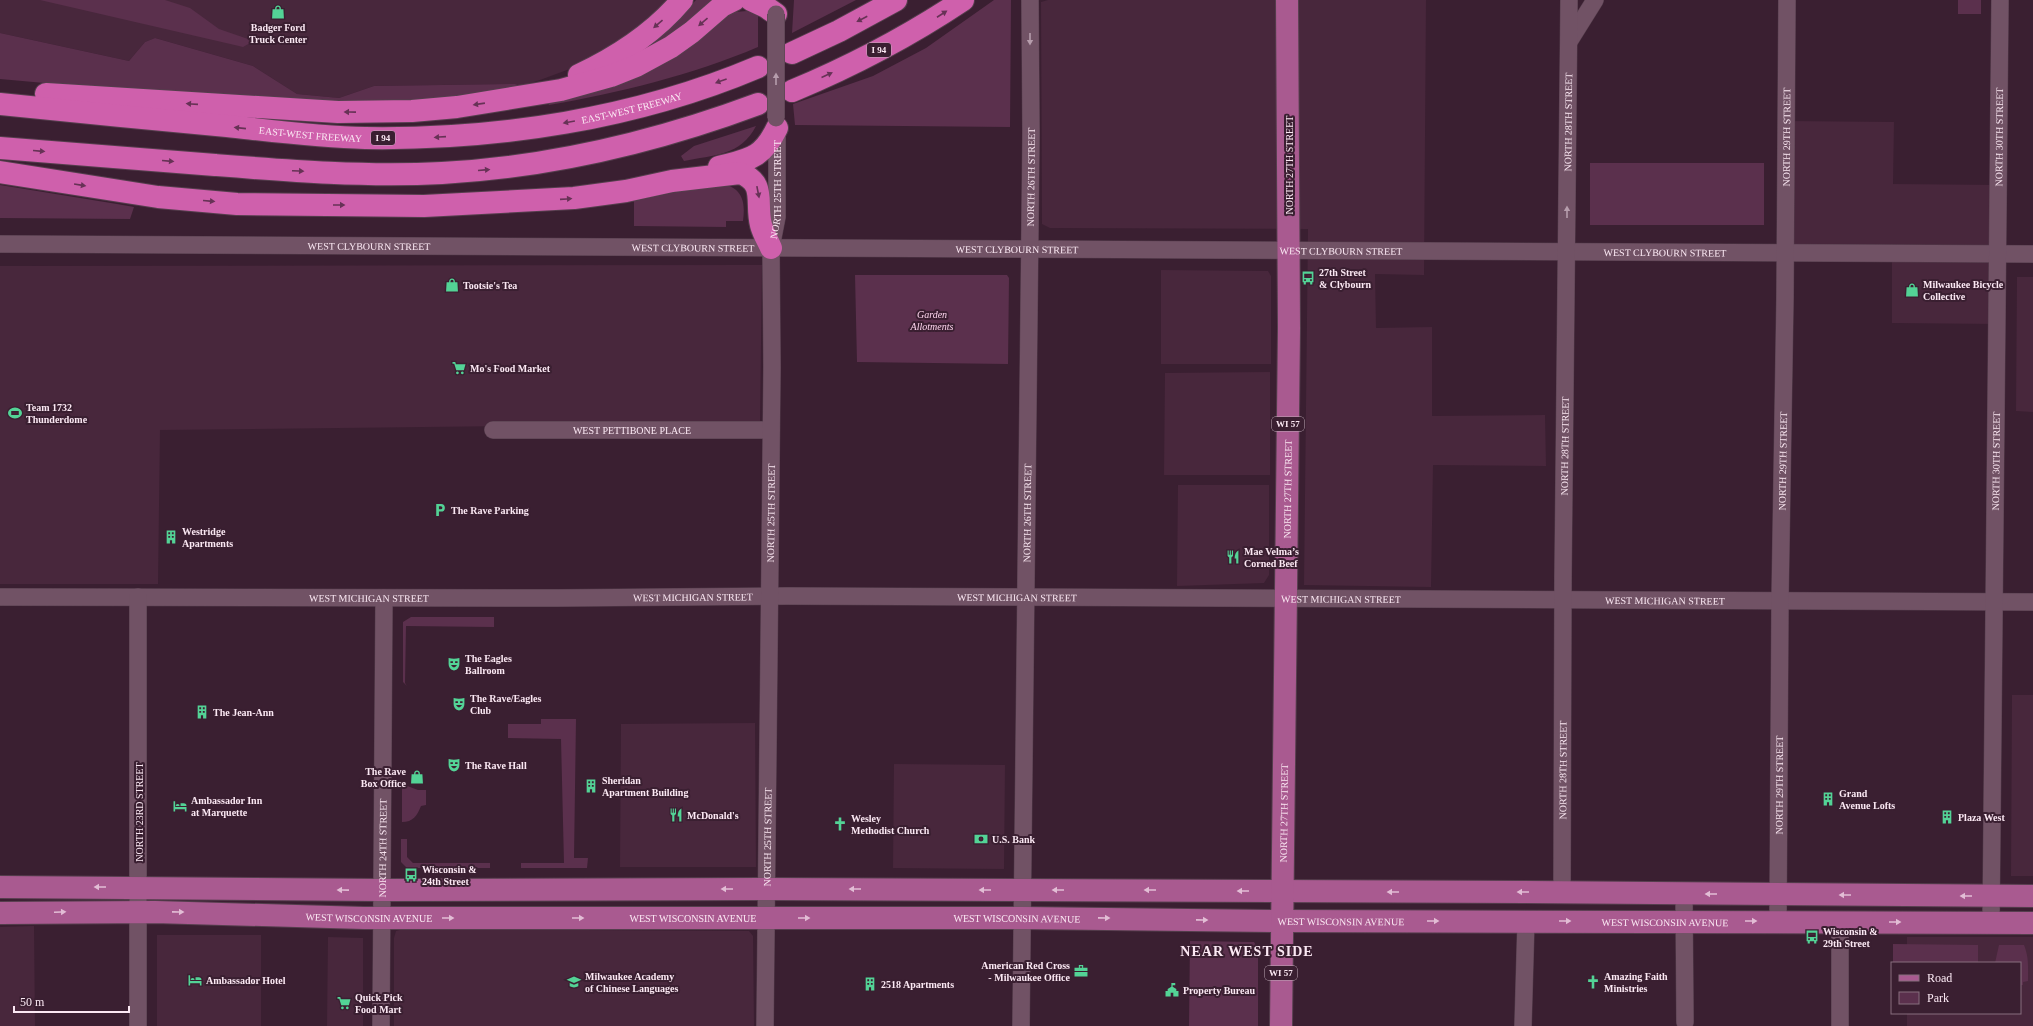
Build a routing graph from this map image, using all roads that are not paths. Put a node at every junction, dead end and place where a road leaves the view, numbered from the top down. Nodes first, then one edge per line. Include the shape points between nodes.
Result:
1 (682, 0) edge
2 (734, 0) edge
3 (751, 0) edge
4 (896, 0) edge
5 (963, 0) edge
6 (1030, 0) edge
7 (1287, 0) edge
8 (1569, 0) edge
9 (1595, 0) edge
10 (1787, 0) edge
11 (2000, 0) edge
12 (776, 5) edge
13 (1570, 40) junction
14 (792, 53) dead end
15 (758, 67) dead end
16 (792, 91) dead end
17 (0, 93) edge
18 (511, 99) junction
19 (0, 104) edge
20 (758, 104) dead end
21 (776, 123) junction
22 (0, 148) edge
23 (0, 172) edge
24 (672, 181) junction
25 (0, 244) edge
26 (771, 248) junction
27 (1029, 248) junction
28 (1289, 250) junction
29 (1566, 251) junction
30 (1784, 251) junction
31 (1998, 253) junction
32 (2033, 254) edge
33 (493, 430) dead end
34 (771, 430) junction
35 (769, 596) junction
36 (0, 597) edge
37 (138, 597) junction
38 (384, 598) junction
39 (1026, 598) junction
40 (1286, 598) junction
41 (1563, 600) junction
42 (1780, 601) junction
43 (1994, 602) junction
44 (2033, 602) edge
45 (0, 887) edge
46 (139, 887) junction
47 (766, 889) junction
48 (382, 890) junction
49 (1024, 890) junction
50 (1282, 892) junction
51 (1562, 892) junction
52 (1684, 894) junction
53 (1778, 895) junction
54 (1991, 896) junction
55 (2033, 896) edge
56 (139, 912) junction
57 (0, 913) edge
58 (381, 918) junction
59 (765, 918) junction
60 (1023, 918) junction
61 (1282, 921) junction
62 (1498, 921) junction
63 (1526, 921) junction
64 (1684, 921) junction
65 (1778, 921) junction
66 (1840, 922) junction
67 (1991, 923) junction
68 (2033, 923) edge
69 (1685, 1022) dead end
70 (138, 1026) edge
71 (381, 1026) edge
72 (765, 1026) edge
73 (1021, 1026) edge
74 (1281, 1026) edge
75 (1523, 1026) edge
76 (1840, 1026) edge

1 -> 18 highway via 643,37 612,58 568,80
2 -> 18 highway via 722,6 692,32 636,66 585,84
3 - 12 highway via 766,6
4 -> 14 highway
16 -> 5 highway, I 94 via 895,42
6 -> 27 street, NORTH 26TH STREET
7 - 28 main road, NORTH 27TH STREET / WI 57
8 - 13 street, NORTH 28TH STREET
9 - 13 street
10 - 30 street, NORTH 29TH STREET
11 - 31 street, NORTH 30TH STREET
21 -> 12 street, NORTH 25TH STREET, bridge
29 -> 13 street, NORTH 28TH STREET
15 -> 19 highway, EAST-WEST FREEWAY / I 94 via 699,89 614,112 517,130 432,137 334,137
18 -> 17 highway via 458,107 376,113 243,108
22 -> 20 highway via 348,174 442,173 498,168 589,154 672,133
21 - 24 highway via 767,146 759,155
21 - 26 street, NORTH 25TH STREET via 777,216
23 -> 24 highway via 158,197 237,204 292,205 424,206 528,202 582,197
24 -> 26 highway via 730,173 750,177 756,184 761,224
25 - 26 street, WEST CLYBOURN STREET
26 - 27 street, WEST CLYBOURN STREET
26 - 34 street, NORTH 25TH STREET
27 - 28 street, WEST CLYBOURN STREET
27 - 39 street, NORTH 26TH STREET
28 - 29 street, WEST CLYBOURN STREET
28 - 40 main road, NORTH 27TH STREET / WI 57
29 - 30 street, WEST CLYBOURN STREET
29 - 41 street, NORTH 28TH STREET
30 - 31 street, WEST CLYBOURN STREET
30 - 42 street, NORTH 29TH STREET
31 - 32 street, WEST CLYBOURN STREET
31 - 43 street, NORTH 30TH STREET
33 - 34 street, WEST PETTIBONE PLACE
34 - 35 street, NORTH 25TH STREET
35 - 38 street, WEST MICHIGAN STREET
35 - 39 street, WEST MICHIGAN STREET
35 - 47 street, NORTH 25TH STREET
36 - 37 street, WEST MICHIGAN STREET
37 - 38 street, WEST MICHIGAN STREET
37 - 46 street, NORTH 23RD STREET
38 - 48 street, NORTH 24TH STREET
39 - 40 street, WEST MICHIGAN STREET
39 - 49 street, NORTH 26TH STREET
40 - 41 street, WEST MICHIGAN STREET
40 - 50 main road, NORTH 27TH STREET / WI 57
41 - 42 street, WEST MICHIGAN STREET
41 - 51 street, NORTH 28TH STREET
42 - 43 street, WEST MICHIGAN STREET
42 - 53 street, NORTH 29TH STREET
43 - 44 street, WEST MICHIGAN STREET
43 - 54 street, NORTH 30TH STREET
46 -> 45 main road
48 -> 46 main road
46 - 56 street, NORTH 23RD STREET
47 -> 48 main road
49 -> 47 main road
47 - 59 street, NORTH 25TH STREET
48 - 58 street, NORTH 24TH STREET
50 -> 49 main road
49 - 60 street, NORTH 26TH STREET
51 -> 50 main road
50 - 61 main road, NORTH 27TH STREET / WI 57
51 - 52 main road
51 - 62 main road via 1546,905 1516,908
53 -> 52 main road
52 - 64 street
54 -> 53 main road
53 - 65 street, NORTH 29TH STREET
54 - 55 main road
54 - 67 street, NORTH 30TH STREET
57 -> 56 main road, WEST WISCONSIN AVENUE
56 -> 58 main road, WEST WISCONSIN AVENUE
56 - 70 street, NORTH 23RD STREET
58 -> 59 main road, WEST WISCONSIN AVENUE
58 - 71 street, NORTH 24TH STREET
59 -> 60 main road, WEST WISCONSIN AVENUE
59 - 72 street, NORTH 25TH STREET
60 -> 61 main road, WEST WISCONSIN AVENUE
60 - 73 street, NORTH 26TH STREET
61 -> 62 main road, WEST WISCONSIN AVENUE
61 - 74 main road, NORTH 27TH STREET / WI 57
62 - 63 main road, WEST WISCONSIN AVENUE
63 -> 64 main road, WEST WISCONSIN AVENUE
63 - 75 street
64 -> 65 main road, WEST WISCONSIN AVENUE
64 - 69 street
65 - 66 main road, WEST WISCONSIN AVENUE
66 -> 67 main road, WEST WISCONSIN AVENUE
66 - 76 street
67 - 68 main road, WEST WISCONSIN AVENUE

